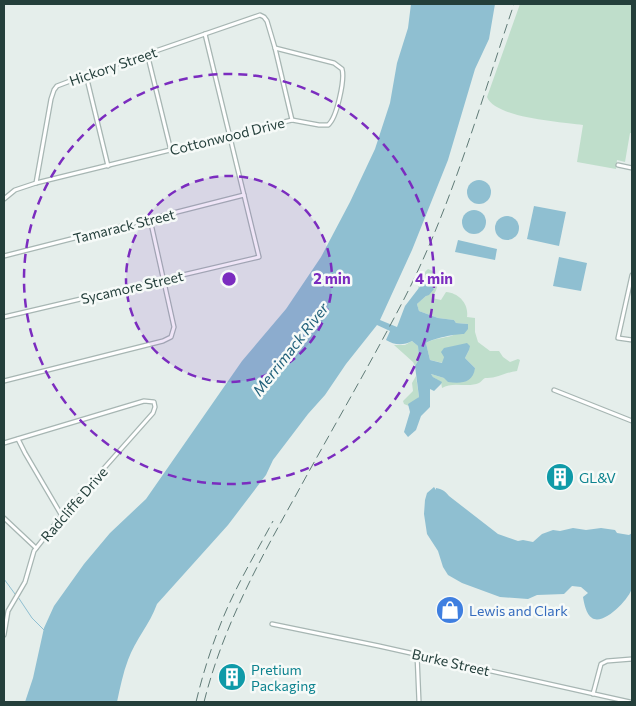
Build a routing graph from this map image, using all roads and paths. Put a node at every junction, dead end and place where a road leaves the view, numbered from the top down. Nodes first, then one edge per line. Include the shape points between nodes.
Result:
1 (205, 34) junction
2 (275, 48) junction
3 (148, 53) junction
4 (86, 75) junction
5 (292, 120) junction
6 (230, 136) junction
7 (171, 151) junction
8 (618, 165) dead end
9 (108, 166) junction
10 (632, 168) edge
11 (36, 183) junction
12 (244, 195) junction
13 (4, 199) edge
14 (150, 219) junction
15 (4, 256) edge
16 (632, 275) edge
17 (163, 279) junction
18 (630, 294) edge
19 (4, 317) edge
20 (632, 340) edge
21 (4, 381) edge
22 (554, 390) dead end
23 (632, 421) edge
24 (18, 439) junction
25 (4, 443) edge
26 (62, 516) junction
27 (4, 518) edge
28 (36, 548) junction
29 (5, 614) edge
30 (272, 624) dead end
31 (4, 635) edge
32 (417, 654) junction
33 (632, 659) edge
34 (593, 694) junction
35 (419, 702) edge
36 (630, 702) edge

1 - 2 street, Hickory Street via 260,15 267,20
1 - 3 street, Hickory Street
1 - 6 street
2 - 5 street
2 - 5 street, Cottonwood Drive via 334,63 344,73 332,122 324,125
3 - 4 street, Hickory Street
3 - 7 street
4 - 9 street
4 - 11 street, Hickory Street via 54,90
5 - 6 street, Cottonwood Drive
6 - 7 street, Cottonwood Drive
6 - 12 street
7 - 9 street, Cottonwood Drive
8 - 10 street
9 - 11 street, Cottonwood Drive
11 - 13 street, Cottonwood Drive via 15,190
12 - 14 street, Tamarack Street
12 - 17 street, Sycamore Street via 260,256
14 - 15 street, Tamarack Street
14 - 17 street
16 - 18 street
17 - 19 street, Sycamore Street
17 - 21 street via 174,327 171,337
18 - 20 street via 618,338
22 - 23 street
24 - 25 street
24 - 26 street
24 - 26 street, Radcliffe Drive via 144,401 154,402 153,413
26 - 28 street, Radcliffe Drive
27 - 28 street
28 - 29 street, Radcliffe Drive via 25,582
29 - 31 street, Radcliffe Drive
30 - 32 street, Burke Street
32 - 34 street, Burke Street
32 - 35 street
33 - 34 street via 602,664
34 - 36 street, Burke Street

